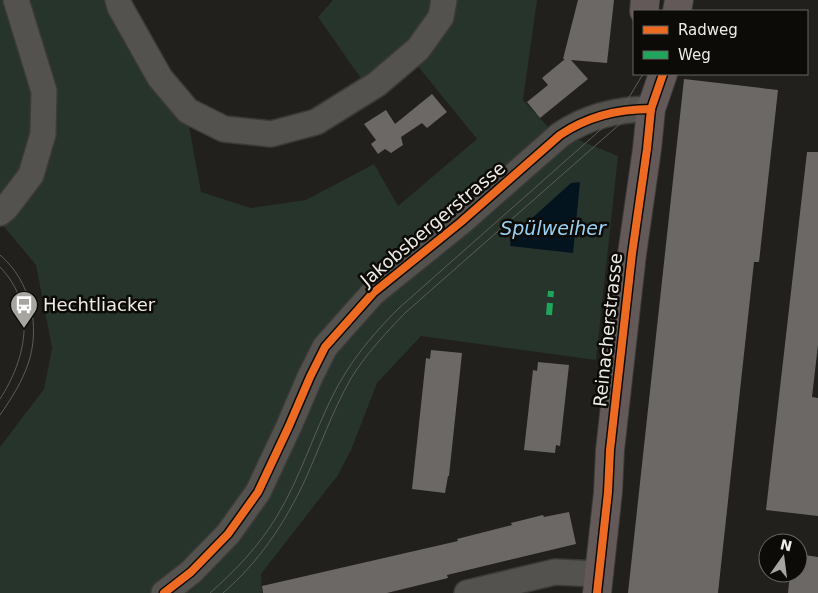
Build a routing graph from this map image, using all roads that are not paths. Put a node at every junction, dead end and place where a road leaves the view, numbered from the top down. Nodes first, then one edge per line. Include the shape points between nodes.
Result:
1 (16, 0) edge
2 (118, 0) edge
3 (444, 0) edge
4 (644, 75) edge
5 (664, 75) edge
6 (651, 109) junction
7 (0, 213) edge
8 (598, 584) edge
9 (164, 593) edge
10 (467, 593) edge

1 - 7 street via 44,91 43,134 31,175
2 - 3 street via 160,78 188,111 224,129 271,134 316,122 377,84 418,49 441,17
4 - 6 main road, Reinacherstrasse
5 - 6 main road, Reinacherstrasse
6 - 8 main road, Reinacherstrasse via 617,384
6 - 9 street, Jakobsbergerstrasse via 620,110 573,126 373,293 325,347 258,492 228,534 191,572
8 - 10 street via 555,572

